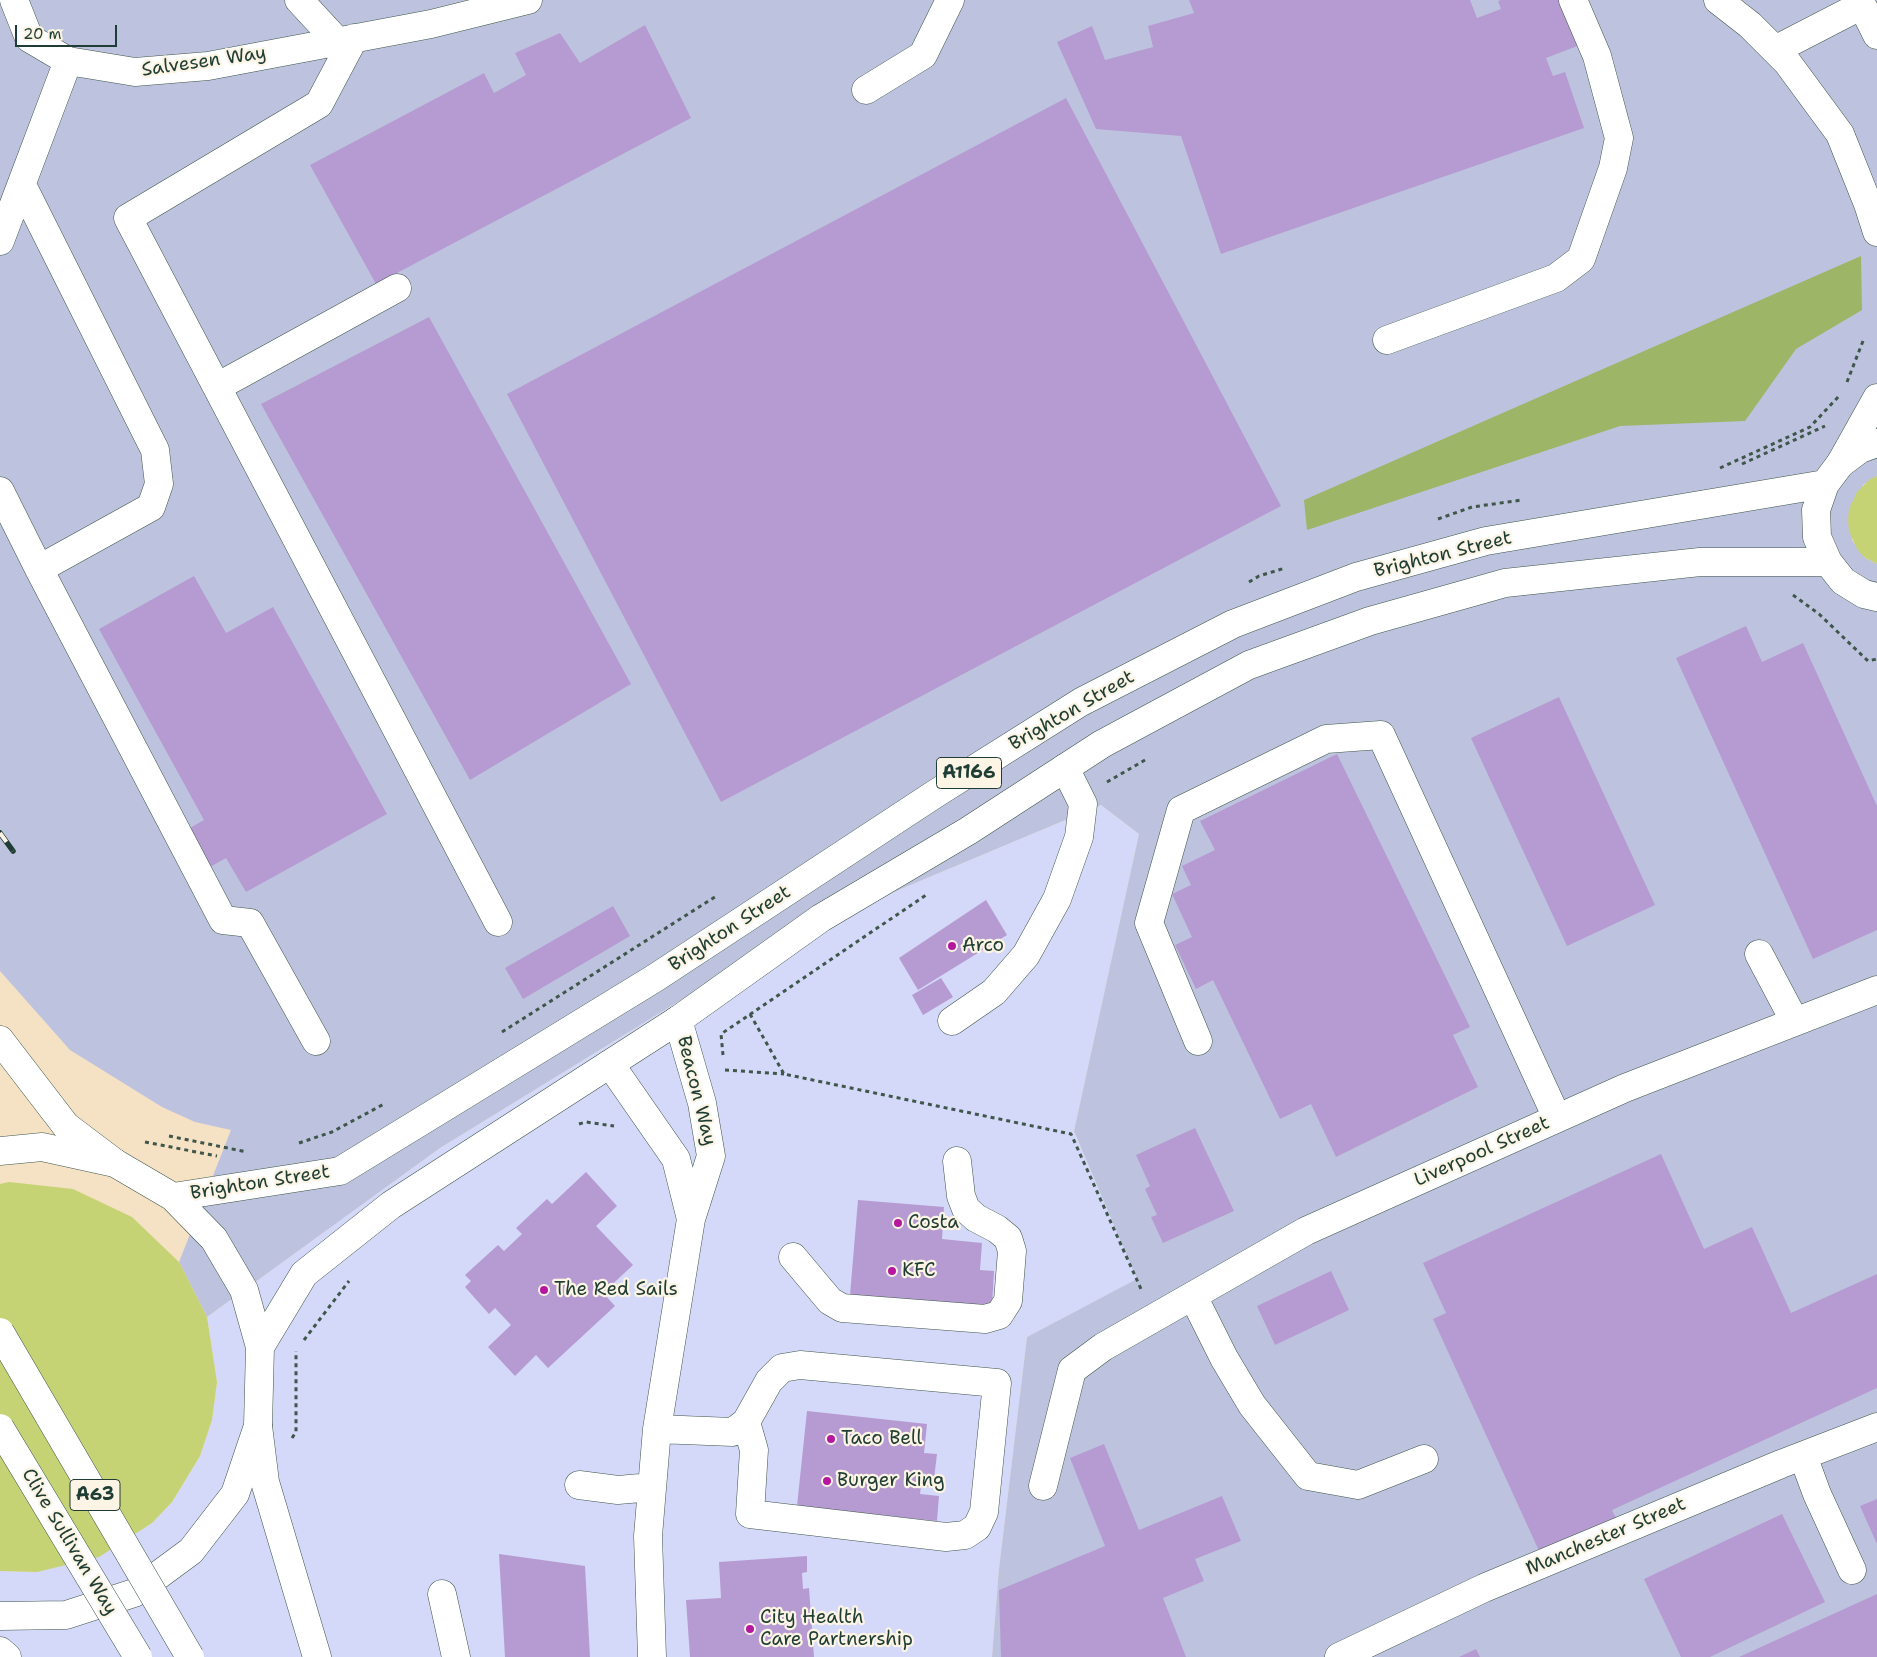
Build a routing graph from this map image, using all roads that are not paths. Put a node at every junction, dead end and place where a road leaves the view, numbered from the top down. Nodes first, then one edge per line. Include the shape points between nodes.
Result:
1 (300, 0) edge
2 (528, 0) edge
3 (950, 0) edge
4 (1573, 0) edge
5 (1718, 0) edge
6 (12, 15) edge
7 (1877, 36) edge
8 (345, 40) junction
9 (1775, 50) junction
10 (68, 62) junction
11 (866, 90) dead end
12 (22, 185) junction
13 (1877, 232) edge
14 (0, 242) edge
15 (397, 288) dead end
16 (1386, 340) dead end
17 (217, 387) junction
18 (1877, 398) edge
19 (1877, 444) edge
20 (1832, 474) junction
21 (0, 491) edge
22 (1828, 562) junction
23 (39, 569) junction
24 (1873, 602) edge
25 (1065, 768) junction
26 (498, 922) dead end
27 (1759, 954) dead end
28 (1877, 990) edge
29 (678, 1020) junction
30 (952, 1021) dead end
31 (1795, 1022) junction
32 (0, 1040) edge
33 (316, 1041) dead end
34 (1198, 1041) dead end
35 (610, 1064) junction
36 (1557, 1118) junction
37 (0, 1151) edge
38 (957, 1162) dead end
39 (115, 1163) junction
40 (172, 1197) junction
41 (691, 1219) junction
42 (793, 1257) dead end
43 (1193, 1296) junction
44 (0, 1332) edge
45 (260, 1347) junction
46 (746, 1422) junction
47 (258, 1426) junction
48 (1877, 1427) edge
49 (0, 1428) edge
50 (657, 1428) junction
51 (1803, 1456) junction
52 (1424, 1459) dead end
53 (579, 1485) dead end
54 (1043, 1486) dead end
55 (652, 1487) junction
56 (1852, 1570) dead end
57 (442, 1594) dead end
58 (0, 1616) edge
59 (0, 1651) edge
60 (6, 1657) edge
61 (138, 1657) edge
62 (190, 1657) edge
63 (317, 1657) edge
64 (456, 1657) edge
65 (652, 1657) edge
66 (1338, 1657) edge

1 - 8 main road
2 - 8 main road, Salvesen Way via 431,24
3 - 11 main road via 923,55
4 - 16 main road via 1597,56 1619,138 1613,168 1581,259 1556,278
5 - 9 main road
6 - 10 main road, Salvesen Way via 29,38
7 - 9 main road via 1862,5
8 - 10 main road, Salvesen Way via 208,66 135,72
8 - 17 main road via 319,104 128,218
9 - 13 main road via 1840,134
10 - 12 main road
12 - 14 main road
12 - 23 main road via 155,450 159,484 151,507
15 - 17 main road
17 - 26 main road
18 - 20 main road
19 - 20 main road via 1860,449
20 - 22 main road via 1816,510 1817,537
20 - 40 main road, Brighton Street / A1166 via 1486,541 1356,577 1233,624 1081,702 655,978 340,1171
21 - 23 main road
22 - 24 main road via 1843,581
22 - 25 main road, A1166 via 1700,562 1505,583 1370,620 1249,665 1102,744
23 - 33 main road via 223,920 250,923
25 - 29 main road, A1166 via 968,831 821,918
25 - 30 main road via 1083,804 1079,837 1057,899 1026,955 994,992
27 - 31 main road
28 - 31 main road, Liverpool Street
29 - 35 main road, A1166
29 - 41 main road, Beacon Way via 703,1109 712,1156
31 - 36 main road, Liverpool Street
32 - 39 main road via 66,1126
34 - 36 main road via 1149,923 1181,810 1326,738 1381,735
35 - 41 main road, Beacon Way via 676,1159
35 - 45 main road, A1166 via 391,1204 311,1268 304,1274
36 - 43 main road, Liverpool Street via 1306,1232
37 - 39 main road via 42,1147
38 - 42 main road via 966,1209 1008,1238 1012,1251 1008,1301 999,1315 985,1319 842,1308 830,1301
39 - 40 main road
40 - 45 main road via 214,1239 244,1290
41 - 50 main road, Beacon Way
43 - 52 main road via 1252,1405 1308,1476 1358,1485
43 - 54 main road, Liverpool Street via 1103,1347 1072,1370
44 - 62 main road, A63, bridge
45 - 47 main road
46 - 46 main road via 754,1450 750,1514 946,1537 965,1536 977,1527 984,1512 997,1383 800,1365 782,1368 769,1381
46 - 50 main road via 733,1432
47 - 58 main road via 235,1494 192,1551 134,1592 66,1615
47 - 63 main road via 265,1482
48 - 51 main road, Manchester Street
49 - 61 main road, Clive Sullivan Way / A63, bridge
50 - 55 main road, Beacon Way
51 - 56 main road
51 - 66 main road, Manchester Street via 1484,1588
53 - 55 main road via 618,1490
55 - 65 main road, Beacon Way via 648,1536
57 - 64 main road
59 - 60 main road

